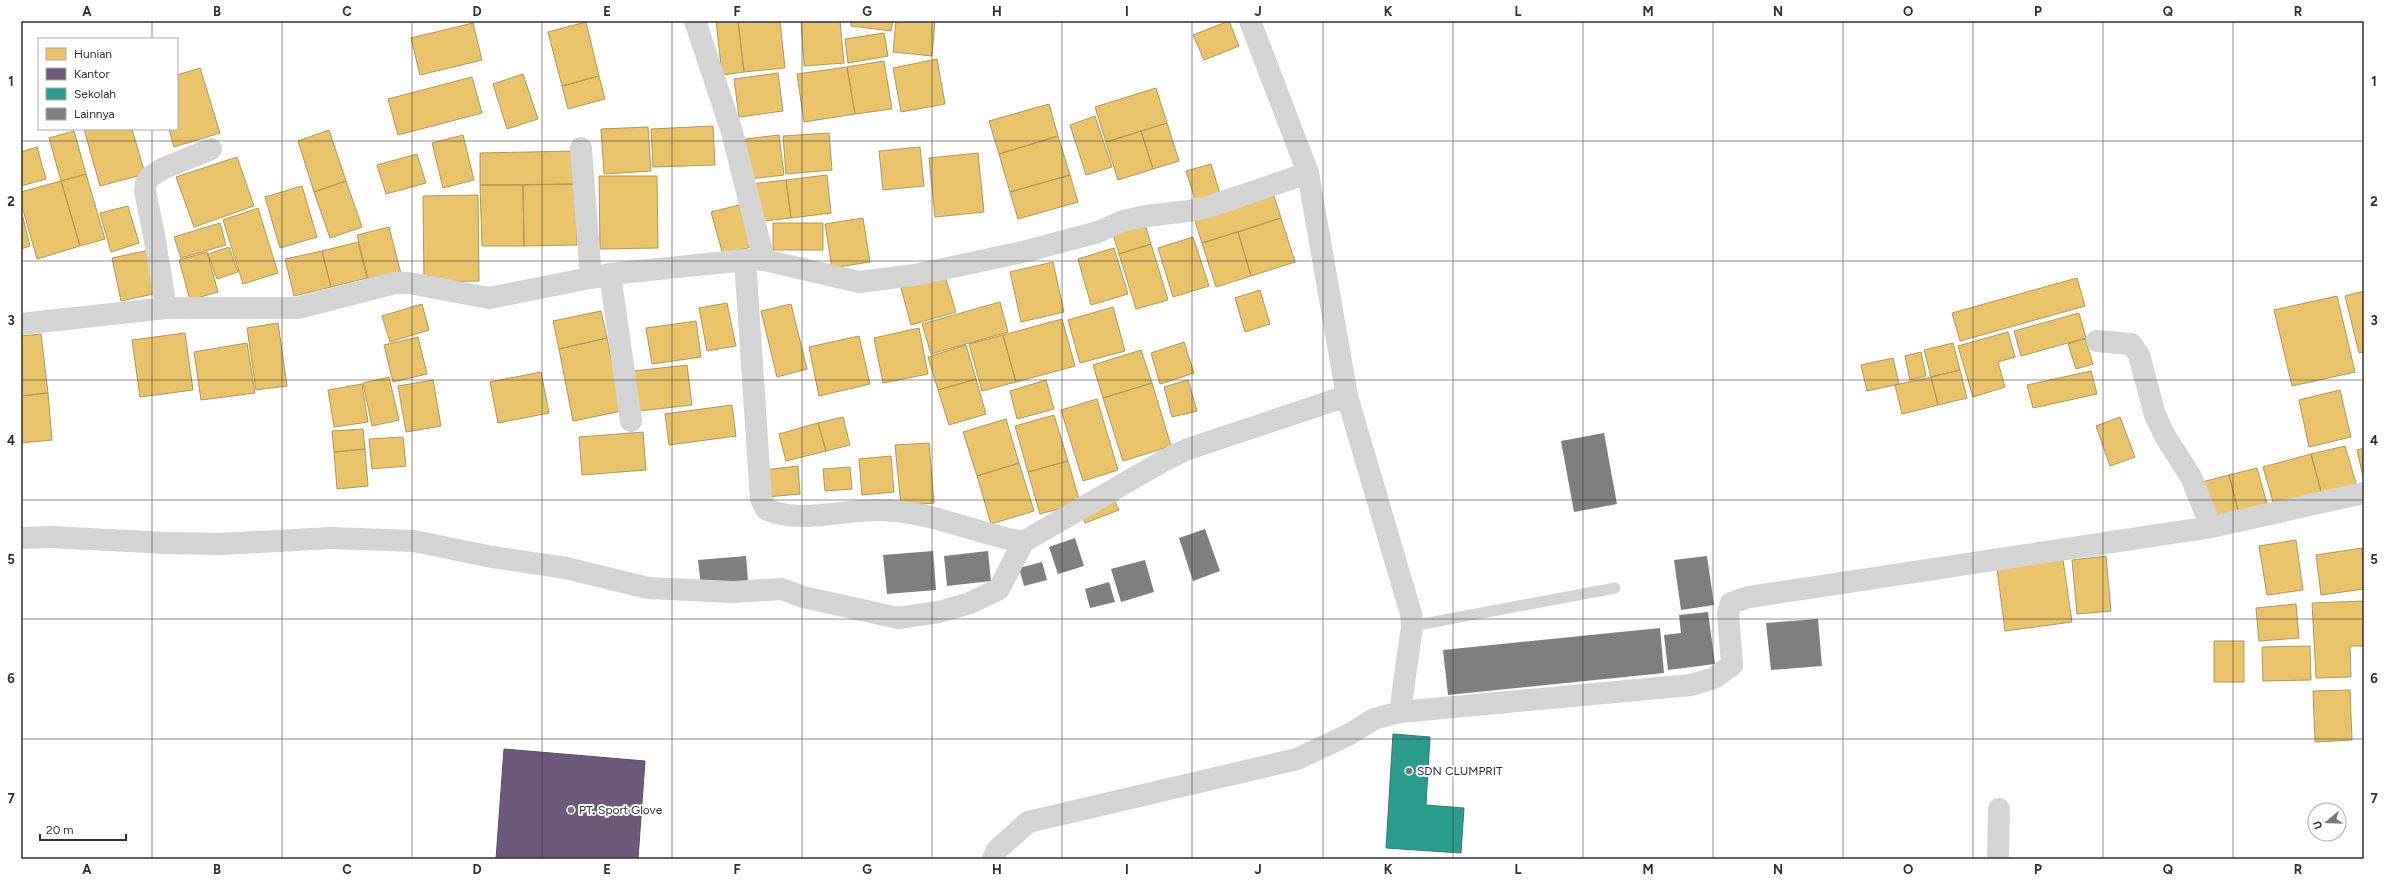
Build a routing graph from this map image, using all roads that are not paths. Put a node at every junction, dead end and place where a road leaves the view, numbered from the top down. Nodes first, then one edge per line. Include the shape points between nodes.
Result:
1 (695, 21) edge
2 (1250, 21) edge
3 (581, 148) dead end
4 (211, 149) dead end
5 (1308, 173) junction
6 (754, 260) junction
7 (600, 276) junction
8 (166, 308) junction
9 (21, 324) edge
10 (2097, 341) dead end
11 (1347, 396) junction
12 (631, 421) dead end
13 (2364, 493) edge
14 (2211, 527) junction
15 (21, 538) edge
16 (1023, 542) junction
17 (1615, 588) dead end
18 (1412, 626) junction
19 (1400, 712) junction
20 (1999, 808) dead end
21 (993, 859) edge
22 (1998, 859) edge

1 - 6 street via 732,132
2 - 5 street
3 - 7 street
4 - 8 street via 162,169 146,183 145,191
5 - 6 street via 1211,206 1123,221 1098,232 1034,249 915,275 859,282
5 - 11 street
6 - 7 street
6 - 16 street via 761,499 766,509 782,516 878,510 929,516
7 - 8 street via 489,298 395,283 298,308
7 - 12 street
8 - 9 street
10 - 14 street via 2131,344 2139,355 2155,415 2191,477
11 - 16 street via 1188,449 1164,460
11 - 18 street via 1411,614
13 - 14 street
14 - 19 street via 1749,597 1731,603 1728,613 1732,665 1714,678 1691,685
15 - 16 street via 221,544 331,538 414,541 492,557 566,568 648,588 733,592 782,589 838,606 898,618 938,612 970,603 998,589
17 - 18 lane
18 - 19 street
19 - 21 street via 1374,719 1350,734 1297,759 1028,822 997,850
20 - 22 street

